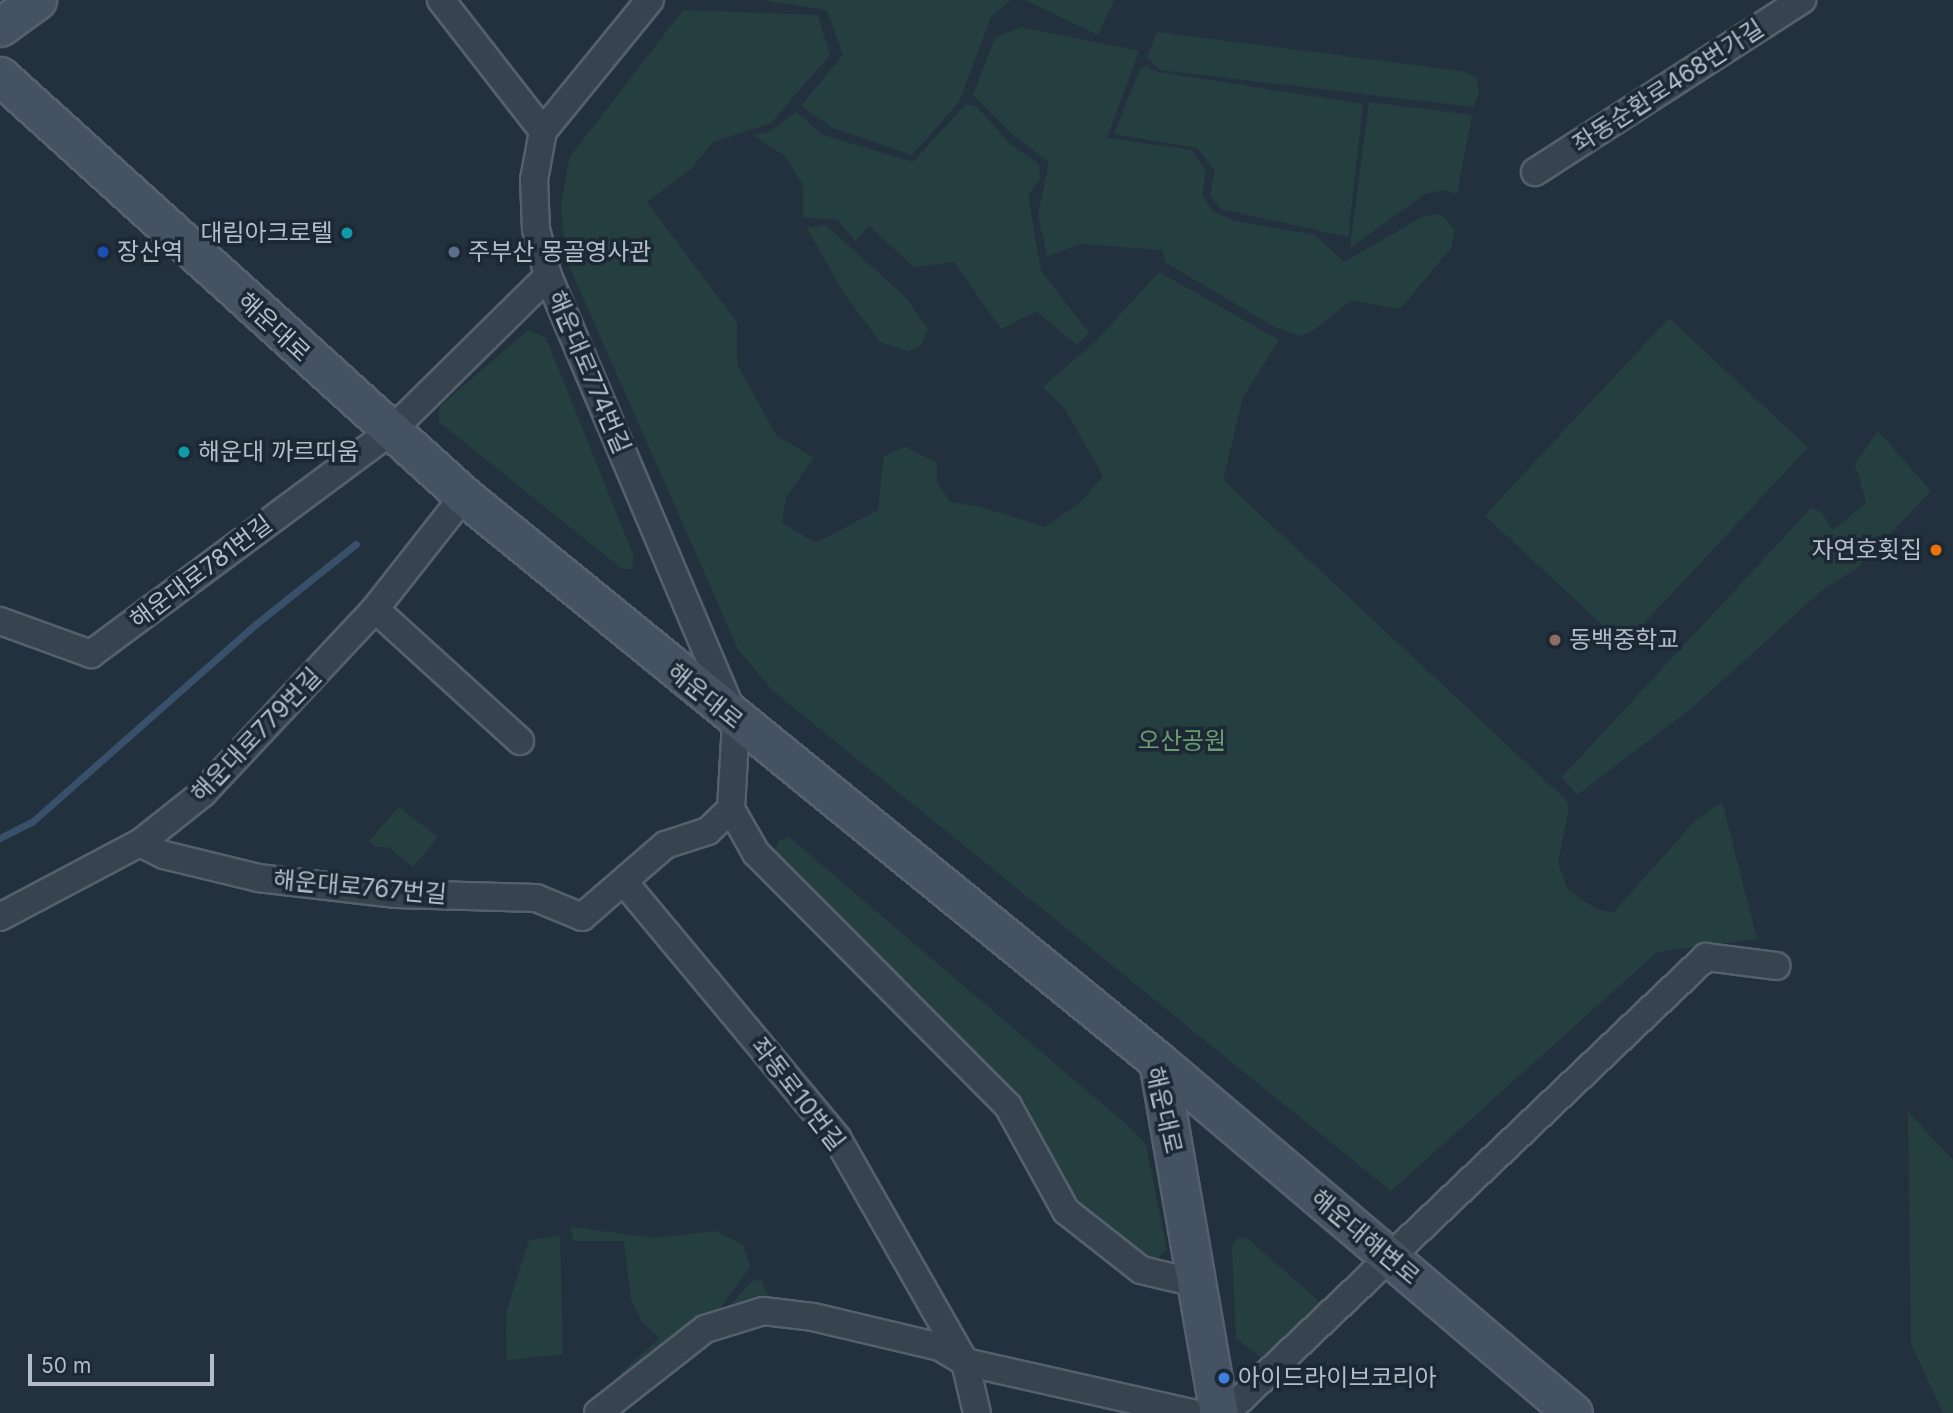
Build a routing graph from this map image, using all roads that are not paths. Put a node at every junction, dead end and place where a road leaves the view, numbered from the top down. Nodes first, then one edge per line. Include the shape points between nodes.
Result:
1 (37, 0) edge
2 (441, 0) edge
3 (650, 0) edge
4 (1802, 0) edge
5 (0, 27) edge
6 (0, 76) edge
7 (544, 131) junction
8 (1535, 172) dead end
9 (548, 276) junction
10 (389, 432) junction
11 (464, 496) junction
12 (375, 609) junction
13 (0, 621) edge
14 (736, 721) junction
15 (520, 741) dead end
16 (732, 809) junction
17 (140, 843) junction
18 (624, 882) junction
19 (0, 917) edge
20 (1776, 967) dead end
21 (1158, 1061) junction
22 (1391, 1260) junction
23 (1200, 1284) junction
24 (965, 1362) junction
25 (598, 1413) edge
26 (977, 1413) edge
27 (1191, 1413) edge
28 (1219, 1413) edge
29 (1226, 1413) edge
30 (1573, 1413) edge

1 - 5 main road
2 - 7 street
3 - 7 street, 해운대로774번길
4 - 8 street, 좌동순환로468번가길
6 - 10 main road, 해운대로
7 - 9 street, 해운대로774번길 via 534,180 536,229
9 - 10 street
9 - 14 street, 해운대로774번길
10 - 11 main road, 해운대로
10 - 13 street, 해운대로781번길 via 91,654
11 - 12 street, 해운대로779번길
11 - 14 main road, 해운대로
12 - 15 street
12 - 17 street, 해운대로779번길 via 203,793
14 - 16 street
14 - 21 main road, 해운대로
16 - 18 street via 708,831 665,845
16 - 23 street via 756,853 1008,1106 1066,1211 1141,1270
17 - 18 street, 해운대로767번길 via 164,855 258,878 396,894 536,898 582,916
17 - 19 street, 해운대로779번길
18 - 24 street, 좌동로10번길 via 837,1138
20 - 22 street via 1706,957
21 - 22 main road, 해운대해변로
21 - 23 main road, 해운대로
22 - 29 street
22 - 30 main road, 해운대해변로
23 - 28 main road, 해운대로
24 - 25 street via 940,1347 813,1317 763,1311 705,1329
24 - 26 street, 좌동로10번길
24 - 27 street

